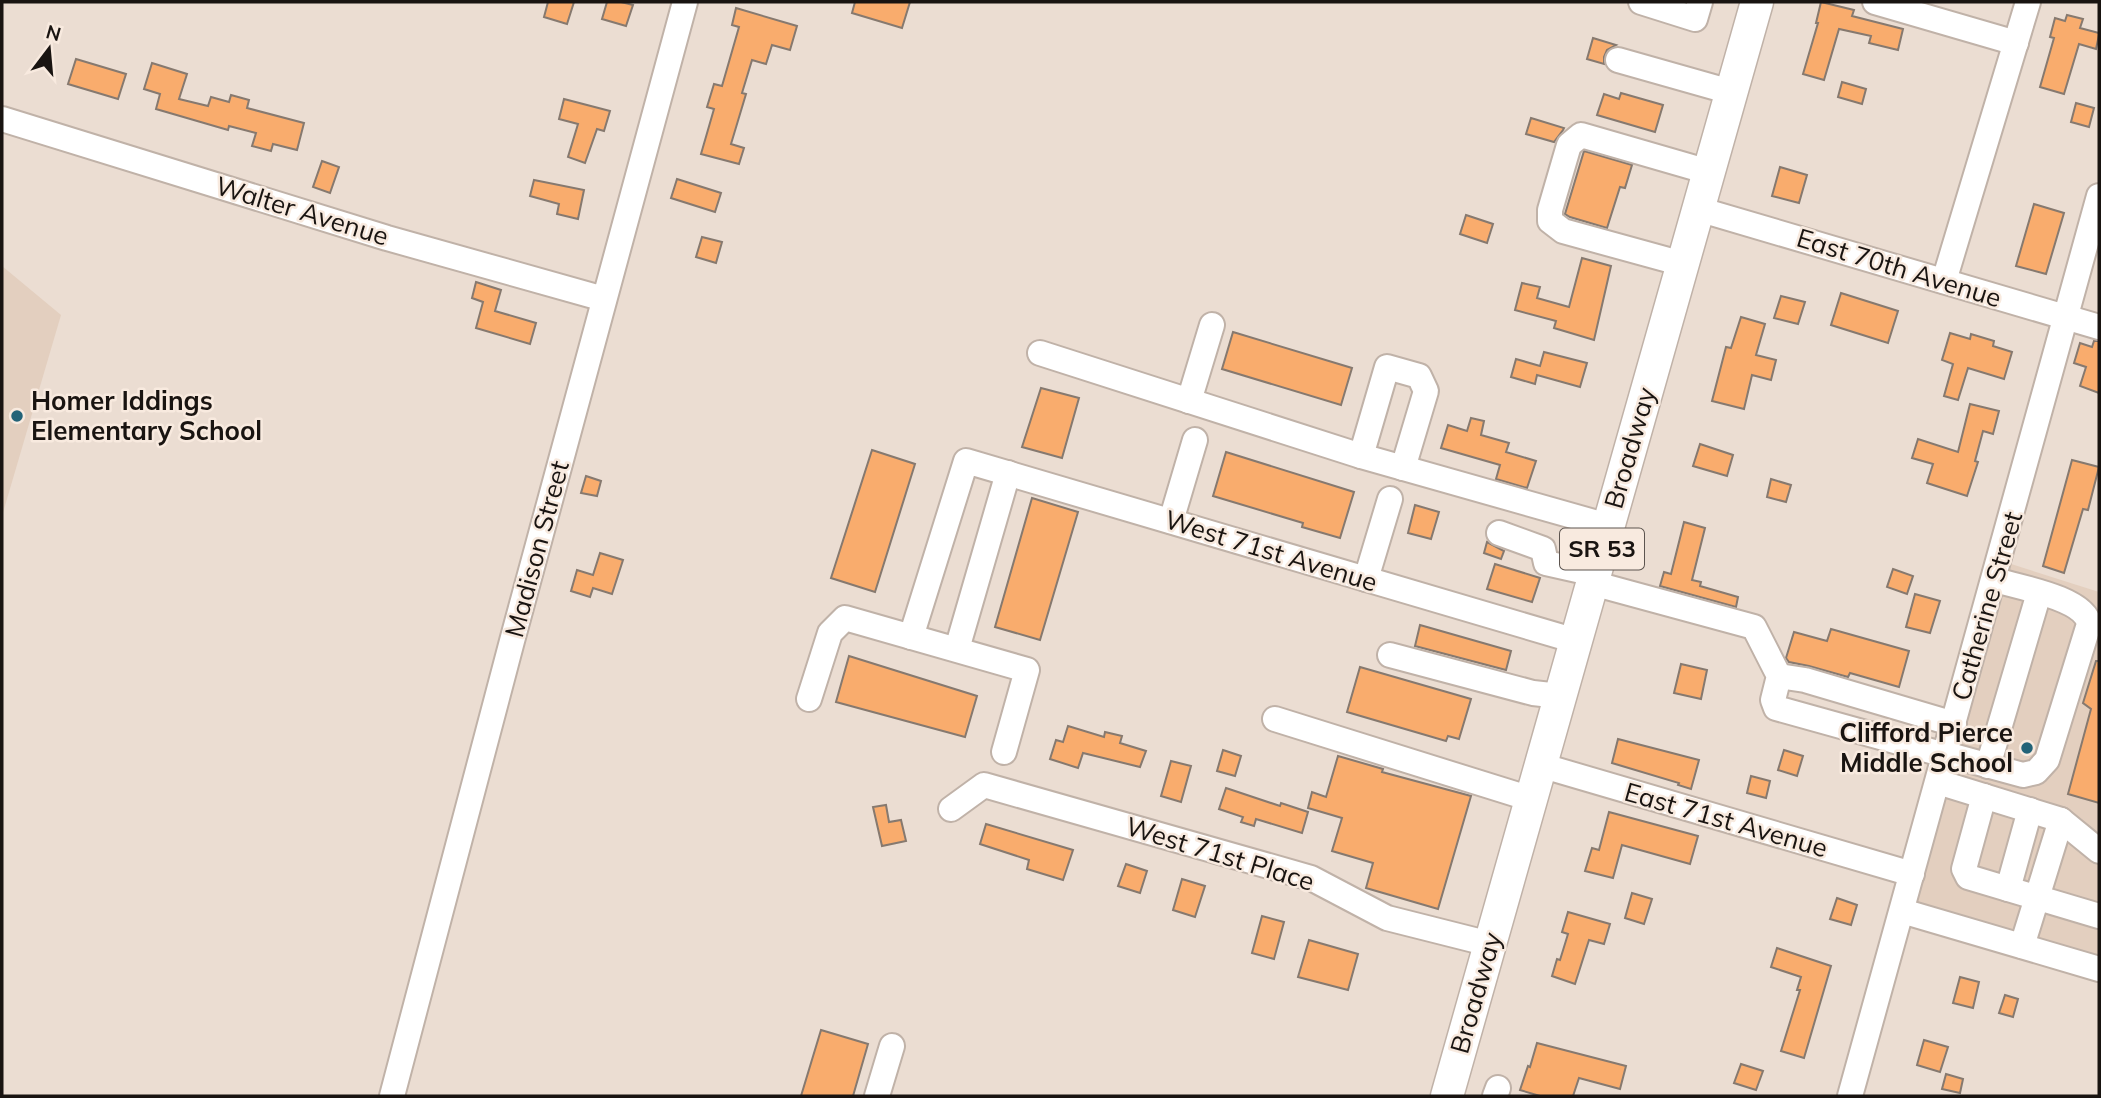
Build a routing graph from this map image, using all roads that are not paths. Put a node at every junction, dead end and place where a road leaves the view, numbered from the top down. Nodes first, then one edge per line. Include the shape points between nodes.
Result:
1 (685, 2) edge
2 (1641, 2) edge
3 (1700, 2) edge
4 (1757, 2) edge
5 (1875, 2) edge
6 (2028, 2) edge
7 (2016, 43) junction
8 (1618, 60) dead end
9 (1731, 92) junction
10 (2, 119) edge
11 (1709, 172) junction
12 (2099, 196) edge
13 (1698, 209) junction
14 (1683, 264) junction
15 (1944, 281) junction
16 (604, 299) junction
17 (2067, 318) junction
18 (1212, 325) dead end
19 (2099, 327) edge
20 (1040, 353) dead end
21 (1189, 401) junction
22 (1195, 440) dead end
23 (1362, 456) junction
24 (1403, 468) junction
25 (1008, 473) junction
26 (1390, 499) dead end
27 (1171, 521) junction
28 (1608, 526) junction
29 (1499, 533) dead end
30 (1366, 579) junction
31 (1593, 579) junction
32 (1995, 580) junction
33 (2039, 593) junction
34 (911, 637) junction
35 (1576, 641) junction
36 (957, 649) junction
37 (1390, 655) dead end
38 (1779, 676) junction
39 (1560, 696) junction
40 (809, 699) dead end
41 (1275, 719) dead end
42 (1954, 724) junction
43 (1004, 752) dead end
44 (1945, 755) junction
45 (1541, 765) junction
46 (1988, 766) junction
47 (1938, 782) junction
48 (1984, 796) junction
49 (1531, 799) junction
50 (951, 808) dead end
51 (2030, 810) junction
52 (2061, 820) junction
53 (2099, 851) edge
54 (1912, 874) junction
55 (2008, 889) junction
56 (2037, 898) junction
57 (1902, 911) junction
58 (2099, 916) edge
59 (1490, 944) junction
60 (2022, 946) junction
61 (2099, 969) edge
62 (892, 1045) dead end
63 (392, 1096) edge
64 (877, 1096) edge
65 (1447, 1096) edge
66 (1850, 1096) edge

1 - 16 street, Madison Street
2 - 3 street via 1695,19
4 - 9 main road, Broadway / SR 53
5 - 7 street
6 - 7 street
7 - 15 street
8 - 9 street
9 - 11 main road, Broadway / SR 53
10 - 16 street, Walter Avenue via 387,238
11 - 13 main road, Broadway / SR 53
11 - 14 street via 1581,135 1569,145 1550,210 1550,221 1563,231
12 - 17 street, Catherine Street
13 - 14 main road, Broadway / SR 53
13 - 15 street, East 70th Avenue
14 - 28 main road, Broadway / SR 53
15 - 17 street, East 70th Avenue
16 - 63 street, Madison Street
17 - 19 street, East 70th Avenue
17 - 32 street, Catherine Street
18 - 21 street
20 - 21 street
21 - 23 street
22 - 27 street
23 - 24 street
23 - 24 street via 1387,367 1419,376 1426,391
24 - 28 street
25 - 27 street, West 71st Avenue
25 - 34 street, West 71st Avenue via 967,461
25 - 36 street
26 - 30 street
27 - 30 street, West 71st Avenue
28 - 31 main road, Broadway / SR 53
29 - 31 street via 1543,549 1546,563
30 - 35 street, West 71st Avenue
31 - 35 main road, Broadway / SR 53
31 - 38 street via 1754,627
32 - 33 street
32 - 42 street, Catherine Street
33 - 46 street
33 - 46 street via 2068,601 2085,614 2089,624 2046,760 2036,772 2023,775
34 - 36 street
34 - 40 street via 845,618 830,633
35 - 39 main road, Broadway / SR 53
36 - 43 street via 1027,670
37 - 39 street
38 - 42 street
38 - 44 street via 1773,701 1776,708
39 - 45 main road, Broadway / SR 53
41 - 49 street
42 - 44 street, Catherine Street
44 - 46 street
44 - 47 street, Catherine Street
45 - 49 main road, Broadway / SR 53
45 - 54 street, East 71st Avenue
47 - 48 street
47 - 54 street, Catherine Street
48 - 51 street
48 - 55 street via 1964,869 1968,877
49 - 59 main road, Broadway / SR 53
50 - 59 street, West 71st Place via 984,785 1311,878 1387,918
51 - 52 street
51 - 55 street
52 - 53 street
52 - 56 street
54 - 57 street, Catherine Street
55 - 56 street
56 - 58 street
56 - 60 street
57 - 60 street
57 - 66 street, Catherine Street
59 - 65 main road, Broadway / SR 53
60 - 61 street
62 - 64 street

